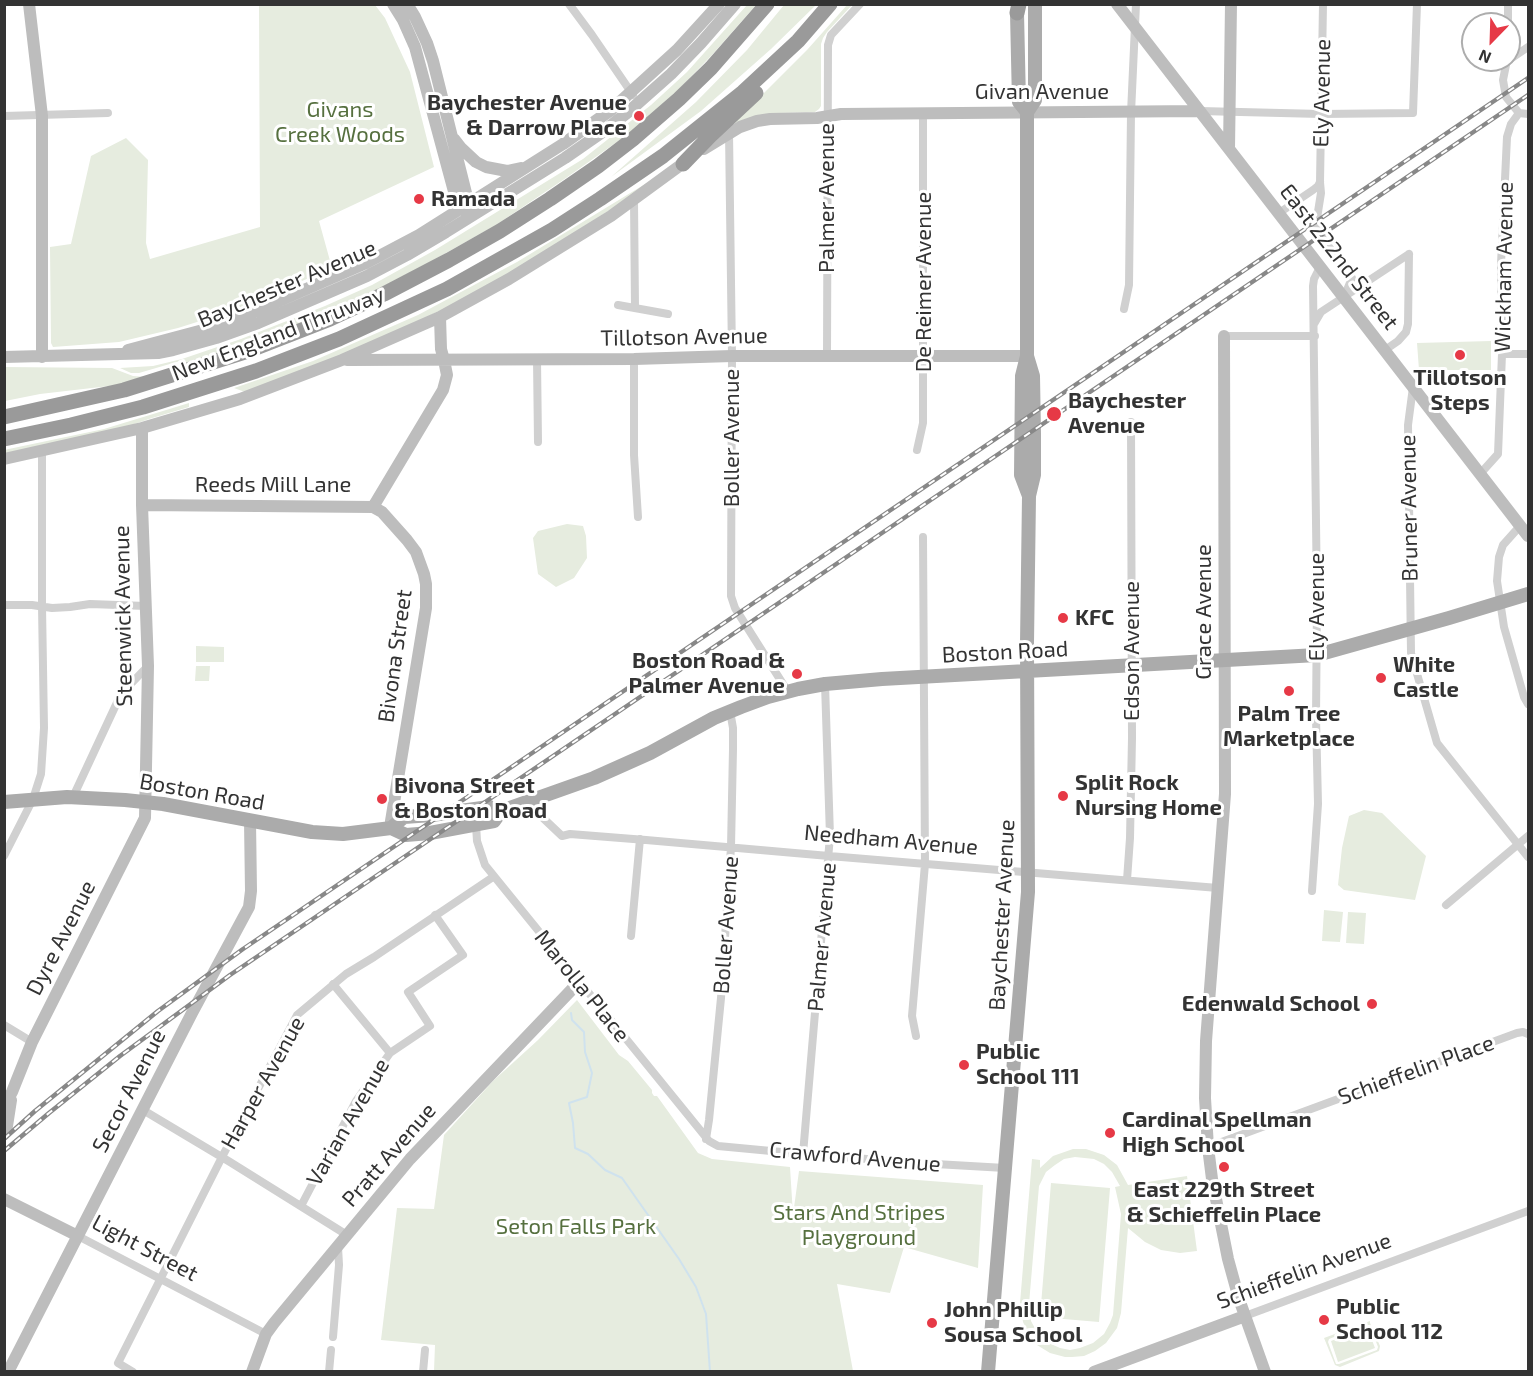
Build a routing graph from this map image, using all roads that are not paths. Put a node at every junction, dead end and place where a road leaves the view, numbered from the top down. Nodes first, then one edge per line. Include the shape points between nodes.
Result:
1 (29, 4) edge
2 (393, 4) edge
3 (407, 4) edge
4 (569, 4) edge
5 (719, 4) edge
6 (735, 4) edge
7 (767, 4) edge
8 (860, 4) edge
9 (1035, 4) edge
10 (1117, 4) edge
11 (1136, 4) edge
12 (1231, 4) edge
13 (1323, 4) edge
14 (1417, 4) edge
15 (829, 6) edge
16 (1017, 7) edge
17 (1135, 27) junction
18 (421, 45) junction
19 (1504, 72) edge
20 (635, 98) junction
21 (1200, 111) junction
22 (1229, 111) junction
23 (1027, 112) junction
24 (1131, 112) junction
25 (108, 113) dead end
26 (1519, 113) junction
27 (923, 114) junction
28 (1321, 114) junction
29 (1528, 114) edge
30 (4, 116) edge
31 (42, 116) junction
32 (827, 116) junction
33 (729, 132) junction
34 (452, 136) junction
35 (1229, 149) junction
36 (683, 164) junction
37 (527, 167) junction
38 (1320, 182) junction
39 (634, 200) junction
40 (467, 209) junction
41 (1279, 213) junction
42 (1320, 267) junction
43 (1344, 297) junction
44 (618, 305) dead end
45 (635, 308) junction
46 (1124, 309) dead end
47 (668, 314) dead end
48 (440, 317) junction
49 (1314, 324) junction
50 (1224, 336) joint
51 (1315, 336) junction
52 (1385, 350) junction
53 (1502, 354) junction
54 (1528, 354) edge
55 (732, 356) junction
56 (827, 356) junction
57 (923, 356) junction
58 (1027, 356) junction
59 (4, 357) edge
60 (42, 357) junction
61 (537, 359) junction
62 (634, 359) junction
63 (342, 360) junction
64 (444, 360) junction
65 (1413, 387) junction
66 (4, 417) edge
67 (1131, 422) dead end
68 (142, 428) junction
69 (4, 440) edge
70 (538, 442) dead end
71 (917, 450) dead end
72 (42, 452) junction
73 (4, 459) edge
74 (1480, 474) junction
75 (142, 506) junction
76 (373, 507) junction
77 (638, 517) dead end
78 (1520, 526) junction
79 (1528, 536) edge
80 (923, 537) dead end
81 (1528, 594) edge
82 (1501, 602) junction
83 (4, 605) edge
84 (42, 606) junction
85 (146, 606) junction
86 (1411, 629) junction
87 (1317, 655) junction
88 (1225, 660) junction
89 (1132, 665) junction
90 (148, 666) junction
91 (1027, 671) junction
92 (924, 677) junction
93 (825, 684) junction
94 (788, 692) junction
95 (1528, 704) edge
96 (730, 711) junction
97 (73, 797) junction
98 (33, 799) junction
99 (536, 800) junction
100 (4, 802) edge
101 (145, 803) junction
102 (501, 811) junction
103 (250, 821) junction
104 (476, 825) junction
105 (391, 828) junction
106 (1528, 836) edge
107 (640, 839) junction
108 (1518, 843) junction
109 (731, 847) junction
110 (4, 856) edge
111 (829, 856) junction
112 (1528, 856) edge
113 (925, 864) junction
114 (1029, 872) junction
115 (493, 877) junction
116 (1127, 880) junction
117 (1218, 888) junction
118 (1312, 891) dead end
119 (1446, 905) dead end
120 (435, 915) junction
121 (631, 936) dead end
122 (579, 982) junction
123 (333, 984) junction
124 (4, 1025) edge
125 (1526, 1033) edge
126 (916, 1036) dead end
127 (32, 1041) junction
128 (390, 1053) junction
129 (12, 1092) junction
130 (4, 1107) edge
131 (143, 1110) junction
132 (4, 1134) edge
133 (706, 1139) junction
134 (1208, 1147) junction
135 (803, 1154) junction
136 (222, 1157) junction
137 (1005, 1168) junction
138 (4, 1199) edge
139 (301, 1206) junction
140 (1528, 1211) edge
141 (78, 1236) junction
142 (347, 1236) junction
143 (338, 1247) junction
144 (160, 1280) junction
145 (1245, 1316) junction
146 (266, 1334) junction
147 (333, 1337) dead end
148 (332, 1350) dead end
149 (425, 1350) dead end
150 (990, 1369) edge
151 (8, 1371) edge
152 (133, 1371) edge
153 (252, 1371) edge
154 (329, 1371) edge
155 (423, 1371) edge
156 (1094, 1371) edge
157 (1265, 1371) edge

1 - 31 street
2 - 18 street
3 - 18 street via 415,17
4 - 20 street
5 - 20 street, Baychester Avenue
6 - 20 street, Baychester Avenue via 691,54
7 - 66 highway, New England Thruway via 711,68 628,144 533,210 432,269 330,319 238,354 124,390
8 - 32 street, Palmer Avenue via 828,40
9 - 23 main road, Baychester Avenue via 1035,100
10 - 17 street, East 222nd Street
11 - 17 street
12 - 22 street
13 - 28 street, Ely Avenue
14 - 28 street, Givan Avenue via 1413,113
15 - 36 highway via 809,39
15 - 69 highway, New England Thruway via 743,92 663,156 576,215 456,284 367,327 256,371 143,407
16 - 23 main road, Baychester Avenue via 1018,102
17 - 21 street, East 222nd Street
17 - 24 street
18 - 34 street
18 - 40 street via 456,199
19 - 26 street via 1506,97
20 - 37 street, Baychester Avenue
20 - 40 street, Baychester Avenue via 577,150
21 - 22 street, Givan Avenue
21 - 24 street, Givan Avenue
21 - 35 street, East 222nd Street
22 - 28 street, Givan Avenue
22 - 35 street
23 - 24 street, Givan Avenue
23 - 27 street, Givan Avenue
23 - 58 main road, Baychester Avenue
24 - 46 street via 1129,285
25 - 31 street
26 - 29 street
26 - 53 street, Wickham Avenue via 1507,137 1501,264
27 - 32 street, Givan Avenue
27 - 57 street, De Reimer Avenue
28 - 38 street, Ely Avenue
30 - 31 street
31 - 60 street
32 - 33 street, Givan Avenue via 757,121
32 - 56 street, Palmer Avenue
33 - 36 street, Givan Avenue
33 - 55 street, Boller Avenue
34 - 37 street via 476,162 486,167 507,171
34 - 40 street
35 - 41 street, East 222nd Street
36 - 39 street, New England Thruway
37 - 40 street, Baychester Avenue
38 - 41 street
38 - 43 street, Ely Avenue via 1317,226 1352,278
39 - 45 street
39 - 48 street, New England Thruway via 563,247
40 - 60 street, Baychester Avenue via 421,247 381,269 231,334 158,353
41 - 42 street, East 222nd Street
42 - 43 street, East 222nd Street
42 - 49 street, Ely Avenue via 1314,279
43 - 49 street via 1321,312
43 - 52 street, East 222nd Street
43 - 52 street via 1409,254 1406,332
44 - 45 street
45 - 47 street
48 - 63 street, New England Thruway
48 - 64 street, Reeds Mill Lane
49 - 51 street, Ely Avenue
50 - 51 street
50 - 88 street, Grace Avenue
51 - 87 street, Ely Avenue
52 - 65 street, East 222nd Street
53 - 54 street
53 - 74 street, Wickham Avenue via 1498,454
55 - 56 street, Tillotson Avenue
55 - 62 street, Tillotson Avenue
55 - 94 street, Boller Avenue via 731,596
56 - 57 street, Tillotson Avenue
57 - 58 street, Tillotson Avenue
57 - 71 street, De Reimer Avenue via 924,423
58 - 91 main road, Baychester Avenue via 1033,376 1034,423
59 - 60 street
61 - 62 street, Tillotson Avenue
61 - 64 street, Tillotson Avenue
61 - 70 street
62 - 77 street
63 - 64 street, Tillotson Avenue
63 - 68 street, New England Thruway via 240,399
64 - 76 street, Reeds Mill Lane via 446,383 439,399
65 - 74 street, East 222nd Street
65 - 86 street, Bruner Avenue via 1408,425
67 - 89 street, Edson Avenue
68 - 72 street, New England Thruway
68 - 75 street, Steenwick Avenue
72 - 73 street, New England Thruway
72 - 84 street
74 - 78 street, East 222nd Street
75 - 76 street, Reeds Mill Lane
75 - 85 street, Steenwick Avenue
76 - 105 street, Bivona Street via 413,548 426,584 426,608
78 - 79 street, East 222nd Street
78 - 82 street via 1503,545 1499,557 1497,581
80 - 92 street
81 - 82 main road, Boston Road
82 - 86 main road, Boston Road
82 - 95 street via 1504,627
83 - 84 street
84 - 85 street
84 - 98 street via 44,728 41,774
85 - 90 street, Steenwick Avenue
86 - 87 main road, Boston Road
86 - 108 street, Bruner Avenue via 1411,653 1437,743
87 - 88 main road, Boston Road
87 - 118 street, Ely Avenue via 1317,804
88 - 89 main road, Boston Road
88 - 117 street, Grace Avenue via 1225,794
89 - 91 main road, Boston Road
89 - 116 street, Edson Avenue
90 - 97 street via 118,700
90 - 101 street, Steenwick Avenue
91 - 92 main road, Boston Road
91 - 114 main road, Baychester Avenue
92 - 93 main road, Boston Road
92 - 113 street
93 - 94 main road, Boston Road
93 - 111 street, Palmer Avenue
94 - 96 main road, Boston Road
96 - 99 main road, Boston Road via 650,753
96 - 109 street, Boller Avenue via 734,749
97 - 98 main road, Boston Road
97 - 101 main road, Boston Road
98 - 100 main road, Boston Road
98 - 110 street
99 - 102 main road, Boston Road
99 - 107 street, Needham Avenue via 543,818 562,836
101 - 103 main road, Boston Road
101 - 127 street, Dyre Avenue via 145,818
102 - 104 main road, Boston Road via 494,821
102 - 105 main road, Boston Road via 489,807 404,817
103 - 105 main road, Boston Road via 329,834
103 - 131 street, Secor Avenue via 249,907
104 - 105 main road, Boston Road via 405,835
104 - 115 street, Marolla Place via 479,852
106 - 108 street
107 - 109 street, Needham Avenue
107 - 121 street
108 - 112 street, Bruner Avenue
108 - 119 street
109 - 111 street, Needham Avenue
109 - 133 street, Boller Avenue
111 - 113 street, Needham Avenue
111 - 135 street, Palmer Avenue
113 - 114 street, Needham Avenue
113 - 126 street via 912,1016
114 - 116 street, Needham Avenue
114 - 137 main road, Baychester Avenue
115 - 120 street, Harper Avenue
115 - 122 street, Marolla Place
116 - 117 street, Needham Avenue
117 - 134 street via 1205,1057
120 - 123 street, Harper Avenue
120 - 128 street via 463,955 408,992 430,1026
122 - 133 street, Marolla Place
122 - 142 street, Pratt Avenue via 411,1159
123 - 128 street, Varian Avenue
123 - 136 street, Harper Avenue via 303,1008 293,1022
124 - 127 street
125 - 134 street, Schieffelin Place via 1517,1033
127 - 129 street, Dyre Avenue
128 - 139 street, Varian Avenue via 356,1101
129 - 130 street, Dyre Avenue
129 - 132 street, Dyre Avenue
131 - 136 street
131 - 141 street, Secor Avenue
133 - 135 street, Crawford Avenue via 718,1146
134 - 145 street via 1228,1258
135 - 137 street, Crawford Avenue
136 - 139 street
136 - 144 street, Harper Avenue
137 - 150 main road, Baychester Avenue
138 - 141 street, Light Street
139 - 142 street
140 - 145 street, Schieffelin Avenue
141 - 144 street, Light Street
141 - 151 street, Secor Avenue
142 - 143 street, Pratt Avenue
143 - 146 street, Pratt Avenue
143 - 147 street
144 - 146 street, Light Street
144 - 152 street, Harper Avenue via 118,1363
145 - 156 street, Schieffelin Avenue
145 - 157 street
146 - 153 street, Pratt Avenue
148 - 154 street
149 - 155 street

